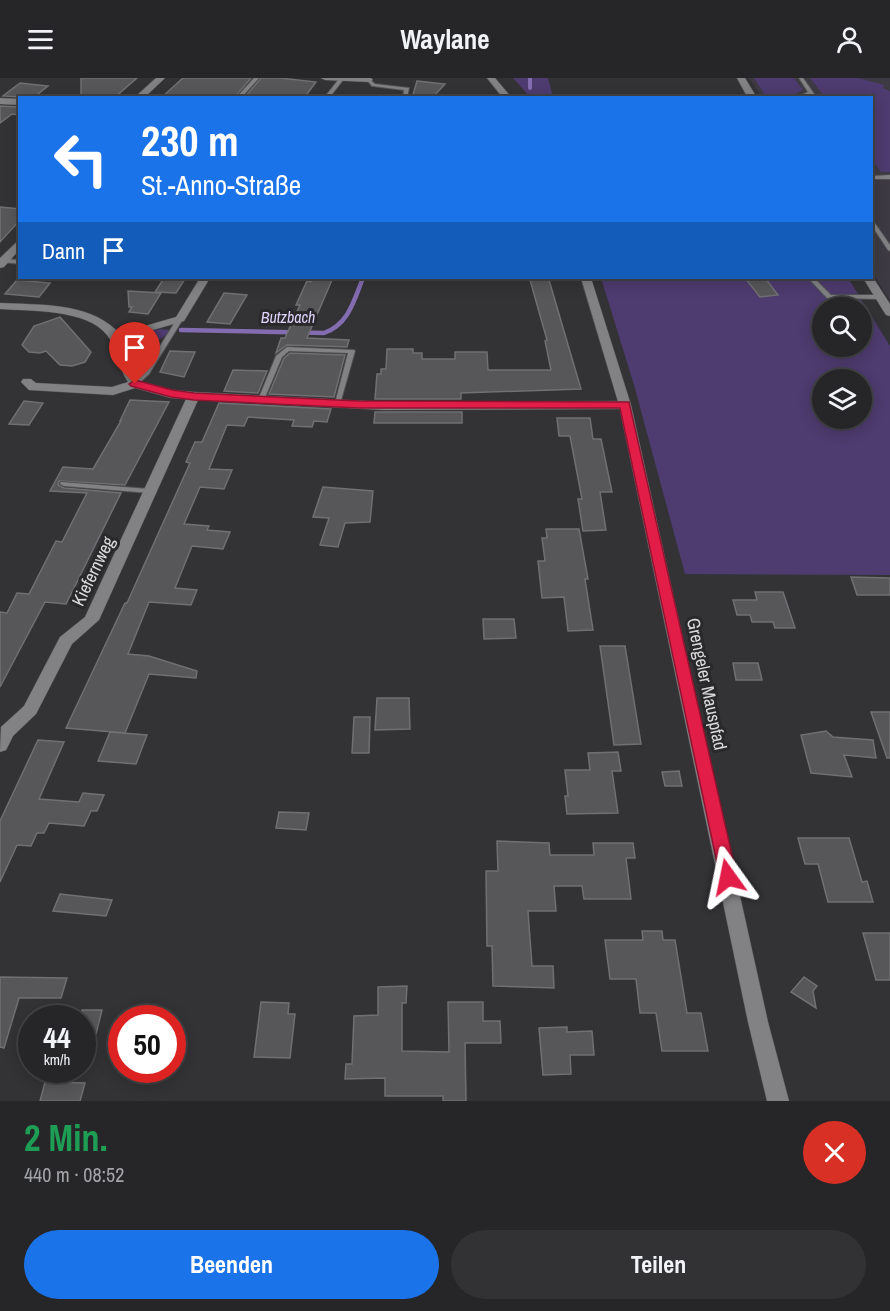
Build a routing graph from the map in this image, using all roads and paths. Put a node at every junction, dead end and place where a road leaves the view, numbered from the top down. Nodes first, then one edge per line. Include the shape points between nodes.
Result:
1 (161, 78) edge
2 (257, 78) edge
3 (325, 78) edge
4 (491, 78) edge
5 (741, 78) edge
6 (801, 78) edge
7 (372, 79) edge
8 (341, 80) junction
9 (814, 95) edge
10 (140, 96) edge
11 (240, 96) edge
12 (328, 96) edge
13 (405, 96) edge
14 (506, 96) edge
15 (752, 96) edge
16 (0, 100) edge
17 (18, 102) edge
18 (890, 177) edge
19 (873, 178) edge
20 (873, 224) edge
21 (18, 244) edge
22 (890, 249) edge
23 (18, 262) edge
24 (2, 263) edge
25 (204, 279) edge
26 (586, 279) edge
27 (869, 279) edge
28 (814, 282) dead end
29 (880, 297) junction
30 (0, 306) edge
31 (890, 313) edge
32 (180, 320) junction
33 (113, 334) junction
34 (30, 384) dead end
35 (135, 384) junction
36 (194, 396) junction
37 (261, 400) junction
38 (338, 404) junction
39 (625, 405) junction
40 (64, 484) dead end
41 (149, 491) junction
42 (0, 745) edge
43 (778, 1101) edge

1 - 10 street
2 - 11 lane
3 - 8 street
4 - 14 street
5 - 15 street
6 - 9 lane
7 - 8 street
7 - 13 lane via 374,85 407,89
8 - 12 lane
16 - 17 street
18 - 19 lane
20 - 22 lane
21 - 24 street
23 - 24 lane
25 - 32 street
26 - 39 street, Grengeler Mauspfad
27 - 29 street
28 - 29 lane via 829,297
29 - 31 street
30 - 33 street via 75,314 92,319
32 - 33 street
32 - 35 lane via 146,374
33 - 35 street via 122,362
34 - 35 street via 112,391
35 - 36 street
36 - 37 street
36 - 41 street, Kiefernweg
37 - 38 street
37 - 38 lane via 279,356 286,349 352,351
38 - 39 street
39 - 43 street, Grengeler Mauspfad
40 - 41 lane
41 - 42 street, Kiefernweg via 91,620 66,641 30,710 7,732

